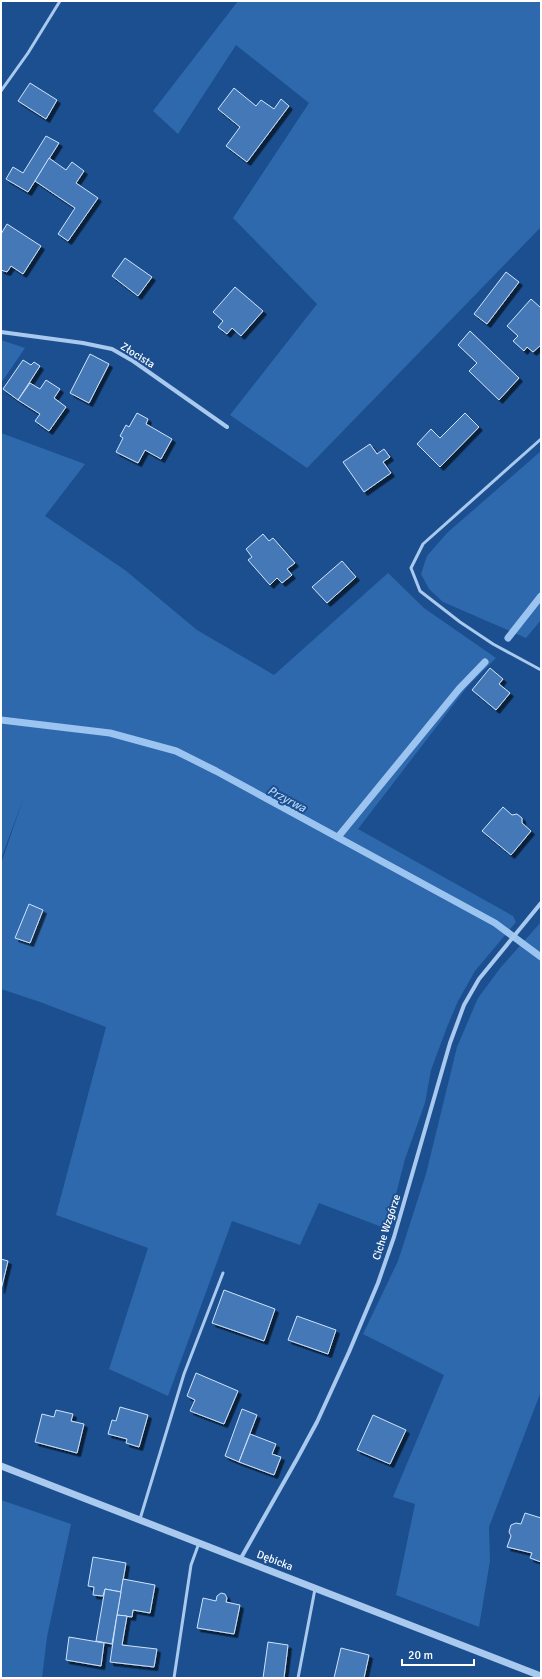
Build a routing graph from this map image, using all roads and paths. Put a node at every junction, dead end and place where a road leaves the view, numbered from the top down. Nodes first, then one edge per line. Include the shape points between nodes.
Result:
1 (60, 1) edge
2 (1, 91) edge
3 (1, 332) edge
4 (227, 427) dead end
5 (541, 439) edge
6 (541, 670) edge
7 (541, 903) edge
8 (222, 1273) dead end
9 (1, 1466) edge
10 (140, 1519) junction
11 (199, 1542) junction
12 (241, 1558) junction
13 (315, 1588) junction
14 (541, 1676) edge
15 (174, 1678) edge
16 (298, 1678) edge

1 - 2 lane
3 - 4 street, Złocista via 112,349
5 - 6 lane via 423,544 411,568 420,591 493,644
7 - 12 street, Ciche Wzgórze via 479,979 464,1005 450,1043 394,1237 378,1283 349,1352 297,1459
8 - 10 lane via 184,1374
9 - 10 street, Dębicka
10 - 11 street, Dębicka
11 - 12 street, Dębicka
11 - 15 lane via 191,1565
12 - 13 street, Dębicka
13 - 14 street, Dębicka
13 - 16 lane

